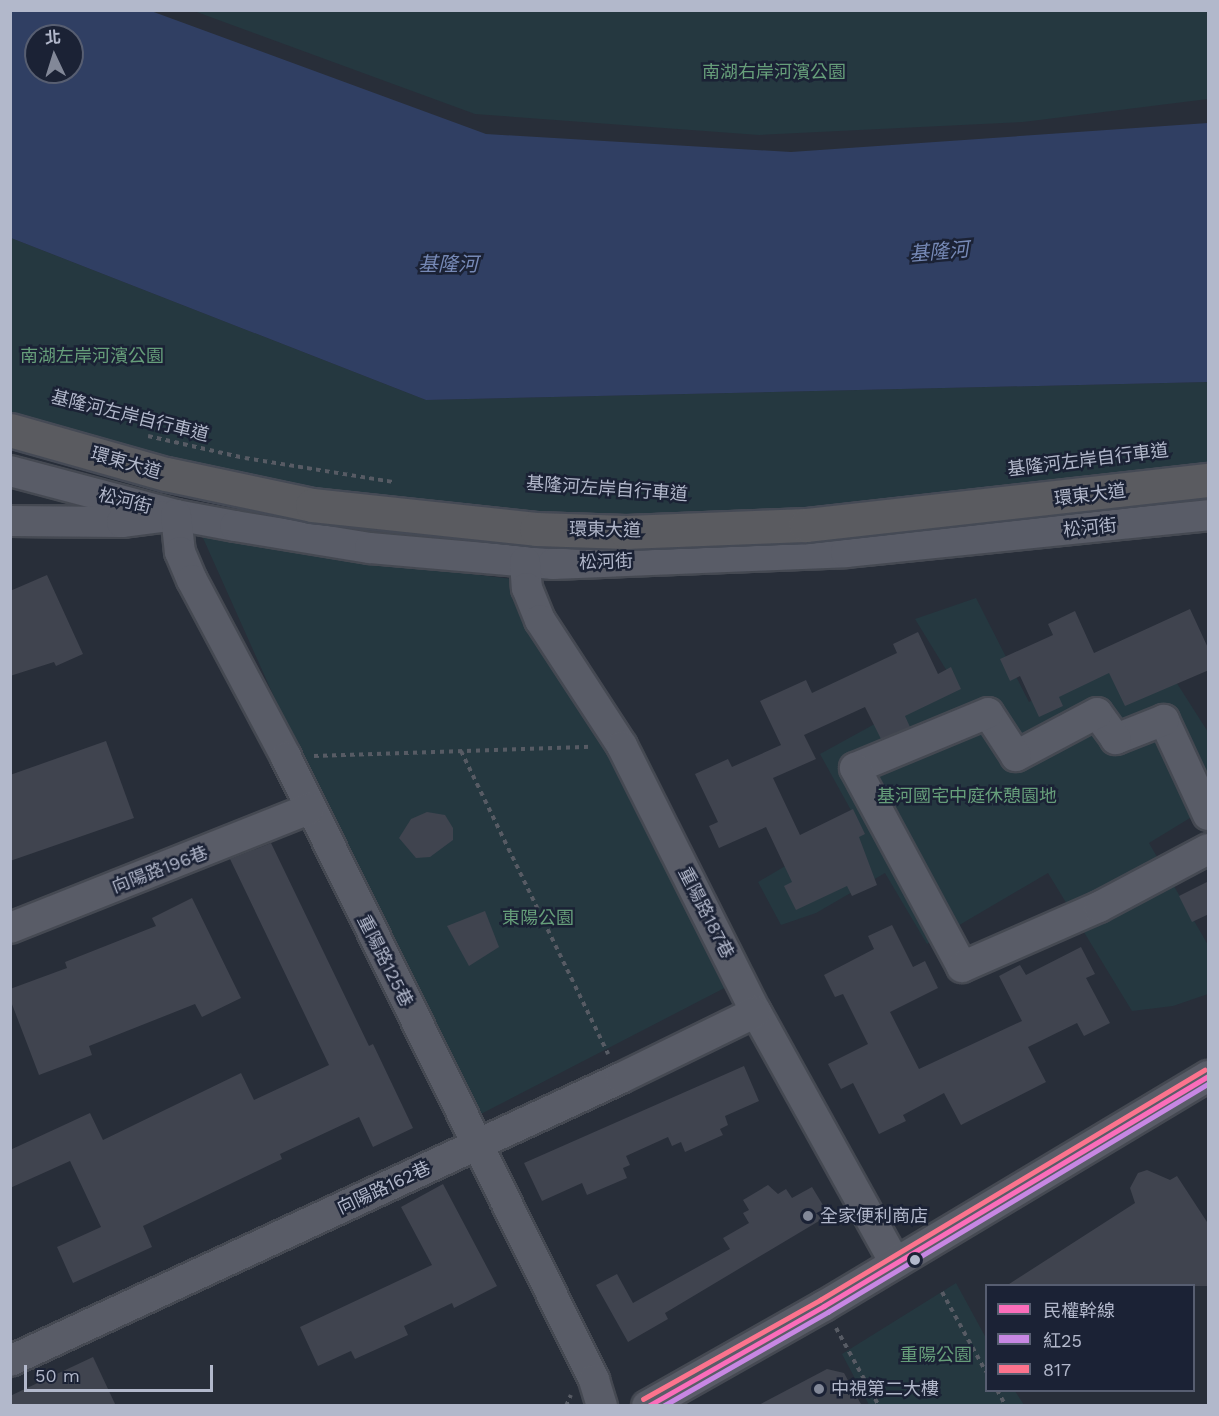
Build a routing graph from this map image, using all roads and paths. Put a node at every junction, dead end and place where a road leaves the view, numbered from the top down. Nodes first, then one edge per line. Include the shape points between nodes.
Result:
1 (10, 430) edge
2 (141, 435) dead end
3 (10, 471) edge
4 (1209, 480) edge
5 (400, 483) dead end
6 (176, 515) junction
7 (1209, 515) edge
8 (10, 521) edge
9 (525, 562) junction
10 (622, 746) junction
11 (461, 751) junction
12 (286, 758) junction
13 (309, 809) junction
14 (1209, 815) edge
15 (1209, 849) edge
16 (10, 928) edge
17 (756, 1012) junction
18 (1209, 1076) edge
19 (621, 1078) junction
20 (478, 1145) junction
21 (895, 1263) junction
22 (942, 1292) dead end
23 (824, 1306) junction
24 (10, 1361) edge
25 (985, 1368) edge
26 (998, 1392) edge
27 (602, 1406) edge
28 (647, 1406) edge
29 (879, 1406) edge
30 (1006, 1406) edge

1 - 4 highway, 環東大道, bridge via 166,474 312,505 536,529 626,532 806,525
2 - 5 path, 基隆河左岸自行車道 via 245,458
3 - 6 street, 松河街
6 - 8 street via 122,522
6 - 9 street, 松河街 via 369,548
6 - 12 street, 重陽路125巷 via 180,552 192,580
7 - 9 street, 松河街 via 846,552
9 - 10 street, 重陽路187巷 via 527,588 540,620
10 - 11 path
10 - 17 street, 重陽路187巷
11 - 12 path
11 - 19 path
12 - 13 street, 重陽路125巷
13 - 16 street, 向陽路196巷
13 - 20 street, 重陽路125巷
14 - 15 street via 1164,720 1116,739 1097,713 1016,756 988,713 855,768 962,967 1099,907
17 - 19 street, 向陽路162巷
17 - 21 street, 重陽路187巷
18 - 21 street
19 - 20 street, 向陽路162巷
20 - 24 street, 向陽路162巷
20 - 27 street, 重陽路125巷 via 594,1380
21 - 23 street
22 - 25 path
23 - 28 street
23 - 29 path
26 - 30 path

